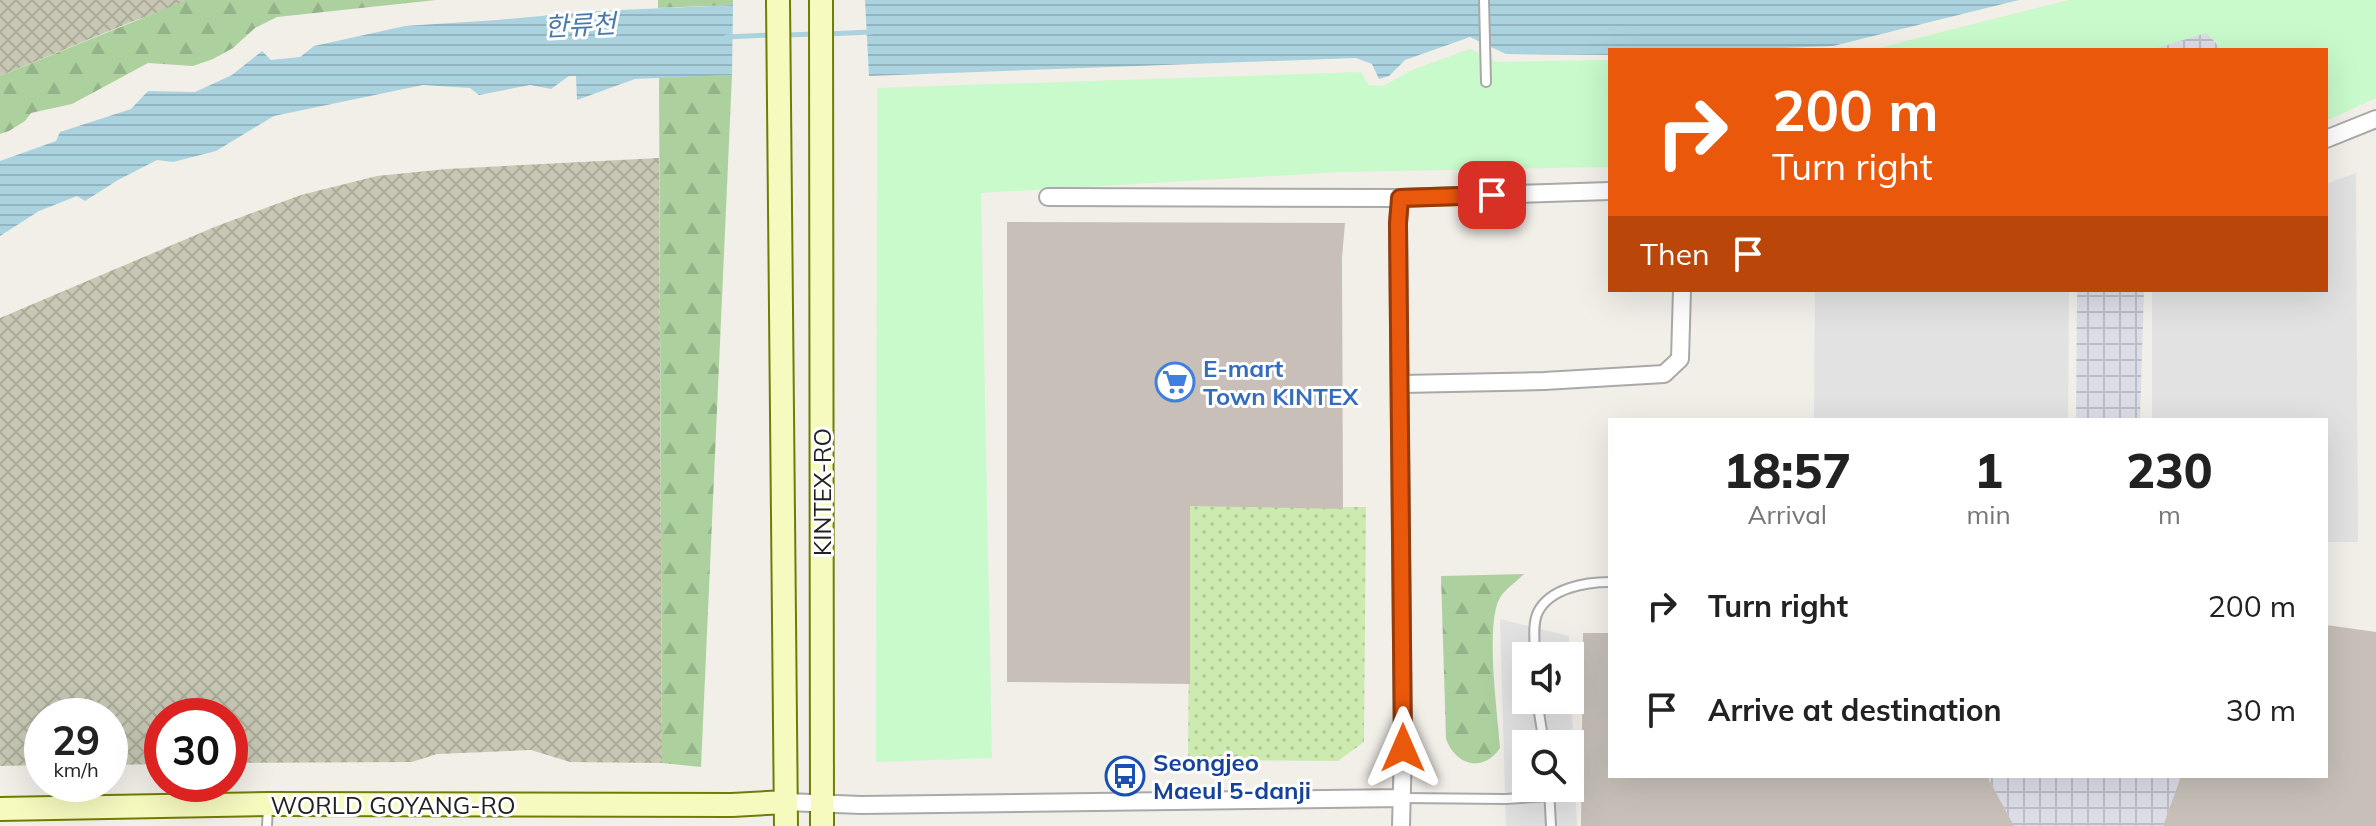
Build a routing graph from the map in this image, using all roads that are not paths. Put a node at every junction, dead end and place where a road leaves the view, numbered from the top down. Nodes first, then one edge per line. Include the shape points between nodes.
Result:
1 (778, 0) edge
2 (821, 0) edge
3 (1484, 0) edge
4 (1486, 82) dead end
5 (2376, 119) edge
6 (2328, 138) edge
7 (1608, 191) edge
8 (1048, 197) dead end
9 (1400, 198) junction
10 (1682, 292) edge
11 (1401, 384) junction
12 (1608, 582) edge
13 (1536, 642) edge
14 (1401, 798) junction
15 (1512, 798) edge
16 (786, 802) junction
17 (1550, 802) edge
18 (0, 809) edge
19 (268, 815) edge
20 (822, 815) edge
21 (786, 826) edge
22 (1401, 826) edge
23 (1551, 826) edge

1 - 16 main road, KINTEX-RO
2 - 20 main road, KINTEX-RO
3 - 4 lane
5 - 6 street
7 - 9 street
8 - 9 street
9 - 11 street
10 - 11 street via 1680,359 1664,374
11 - 14 street
12 - 13 lane via 1592,582 1550,598 1537,613
14 - 15 lane
14 - 20 street
14 - 22 street
16 - 19 main road, WORLD GOYANG-RO
16 - 20 street
16 - 21 main road, KINTEX-RO
17 - 23 lane
18 - 19 main road, WORLD GOYANG-RO

